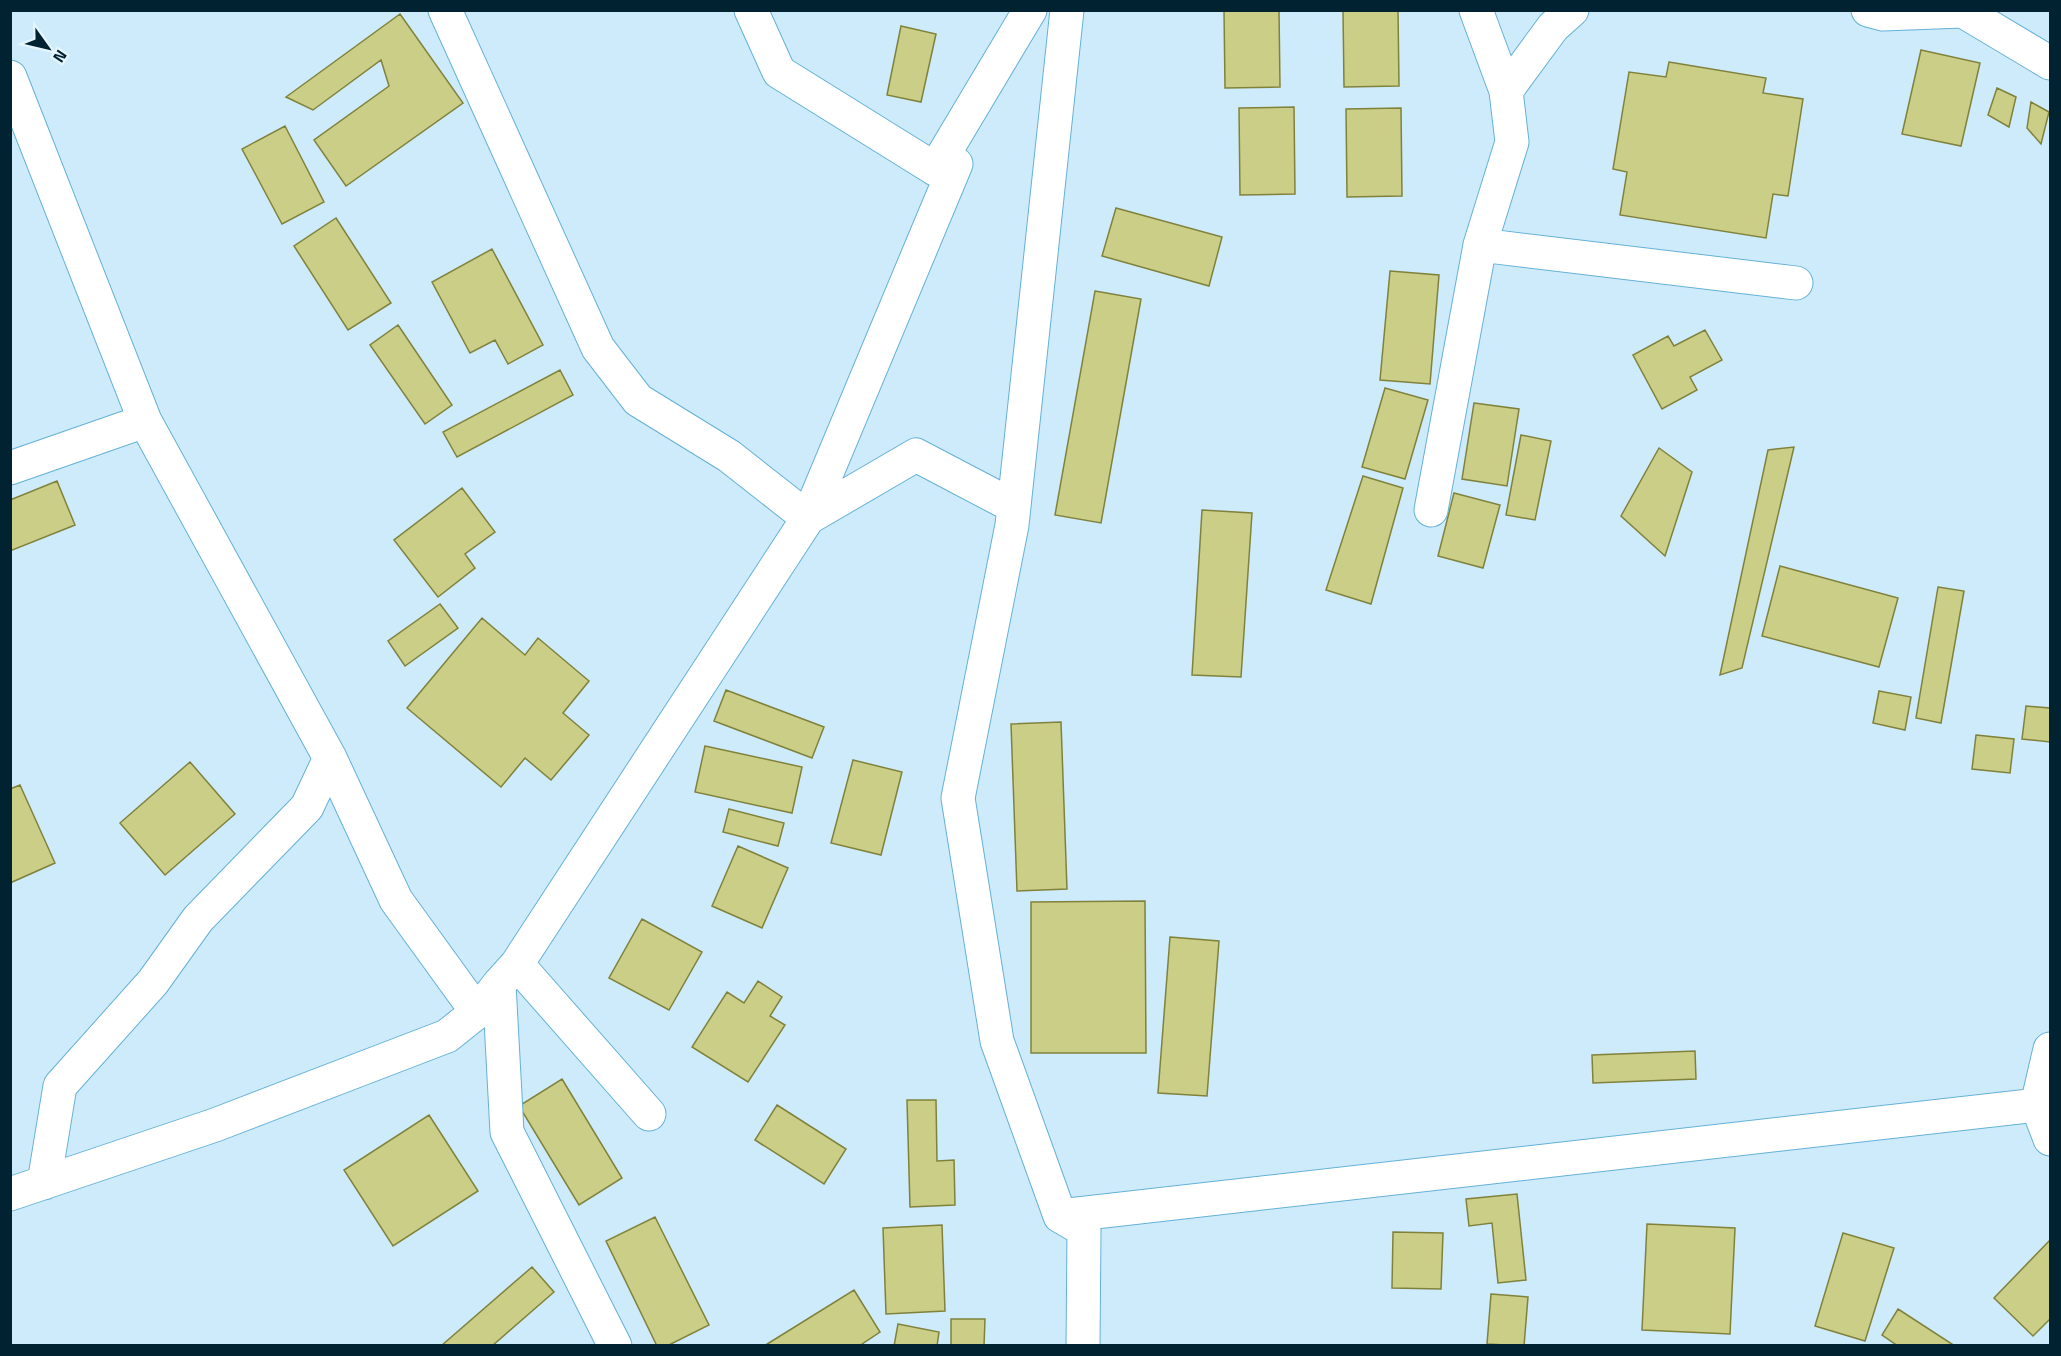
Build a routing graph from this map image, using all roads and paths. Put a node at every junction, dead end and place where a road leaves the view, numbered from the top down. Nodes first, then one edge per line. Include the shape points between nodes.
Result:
1 (445, 10) edge
2 (751, 10) edge
3 (1030, 10) edge
4 (1067, 10) edge
5 (1476, 10) edge
6 (1572, 10) edge
7 (1868, 10) edge
8 (2050, 63) edge
9 (10, 78) edge
10 (1506, 91) junction
11 (935, 169) junction
12 (1480, 245) junction
13 (1796, 284) dead end
14 (145, 421) junction
15 (10, 468) edge
16 (1013, 506) junction
17 (1431, 510) dead end
18 (808, 518) junction
19 (330, 758) junction
20 (508, 974) junction
21 (477, 1012) junction
22 (2050, 1049) edge
23 (2037, 1105) junction
24 (650, 1114) dead end
25 (2050, 1139) edge
26 (44, 1183) junction
27 (10, 1194) edge
28 (1060, 1216) junction
29 (615, 1346) edge
30 (1083, 1346) edge

1 - 18 street via 598,348 638,400 729,456
2 - 11 street via 779,72
3 - 11 street
4 - 16 street
5 - 10 street
6 - 10 street via 1553,27
7 - 8 street via 1883,14 1963,11
9 - 14 street
10 - 12 street via 1512,141
11 - 18 street via 956,164
12 - 13 street
12 - 17 street
14 - 15 street
14 - 19 street
16 - 18 street via 916,455
16 - 28 street via 957,798 997,1041
18 - 20 street
19 - 21 street via 396,900
19 - 26 street via 307,807 198,919 153,982 60,1086
20 - 21 street
20 - 24 street
20 - 29 street via 507,1132
21 - 26 street via 447,1036 215,1125
22 - 23 street
23 - 25 street
23 - 28 street
26 - 27 street
28 - 30 street via 1084,1230

